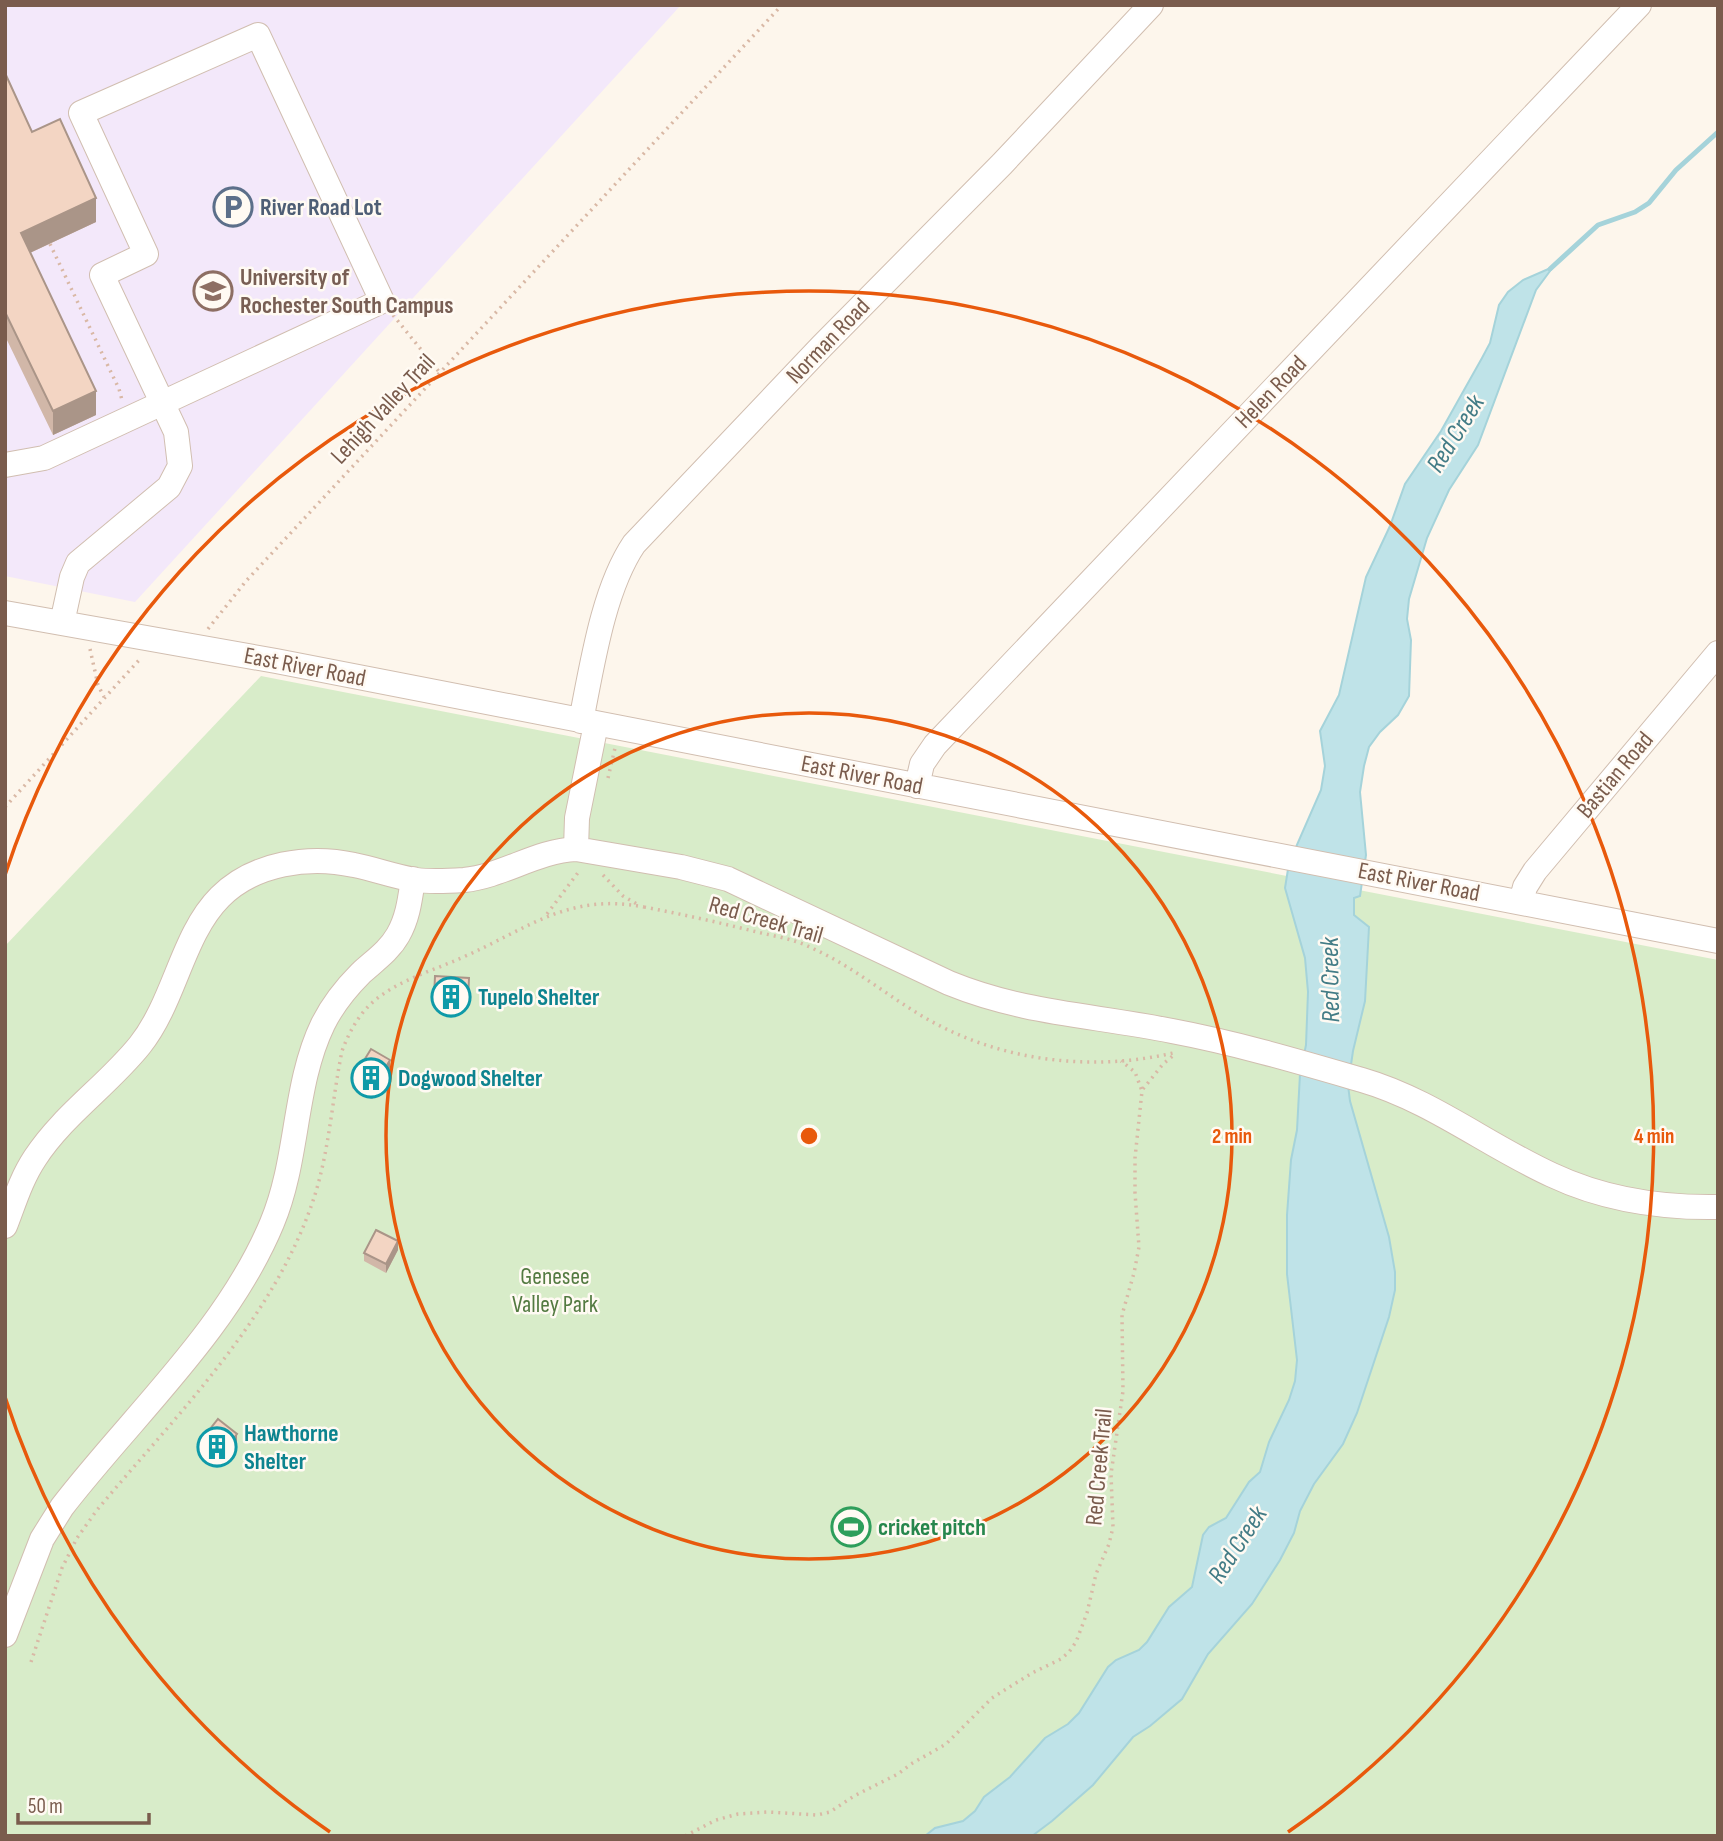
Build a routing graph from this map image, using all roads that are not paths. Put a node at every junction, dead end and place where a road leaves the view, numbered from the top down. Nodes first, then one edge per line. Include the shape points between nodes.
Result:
1 (1150, 5) edge
2 (1639, 5) edge
3 (162, 404) junction
4 (5, 466) edge
5 (5, 614) edge
6 (73, 625) junction
7 (1718, 653) edge
8 (589, 722) junction
9 (917, 786) junction
10 (584, 851) junction
11 (413, 879) junction
12 (1521, 902) junction
13 (1718, 941) edge
14 (1718, 1207) edge
15 (5, 1226) edge
16 (5, 1635) edge

1 - 8 street, Norman Road via 634,544 611,592
2 - 9 street, Helen Road via 934,745 922,764
3 - 3 street via 102,275 146,254 81,113 258,35 382,301
3 - 4 street via 44,458
3 - 6 street via 176,432 180,466 169,487 78,563 72,577
5 - 6 street, East River Road
6 - 8 street, East River Road
7 - 12 street, Bastian Road via 1535,871
8 - 9 street, East River Road
8 - 10 street, Norman Road via 577,818
9 - 12 street, East River Road
10 - 11 street via 549,853 476,878
10 - 14 street via 728,879 985,996 1043,1011 1170,1030 1363,1081 1424,1105 1579,1187 1656,1203
11 - 15 street via 314,860 272,867 236,883 197,929 142,1043 36,1156
11 - 16 street via 398,934 338,998 322,1026 307,1073 285,1186 257,1255 212,1325 62,1507 38,1548
12 - 13 street, East River Road

